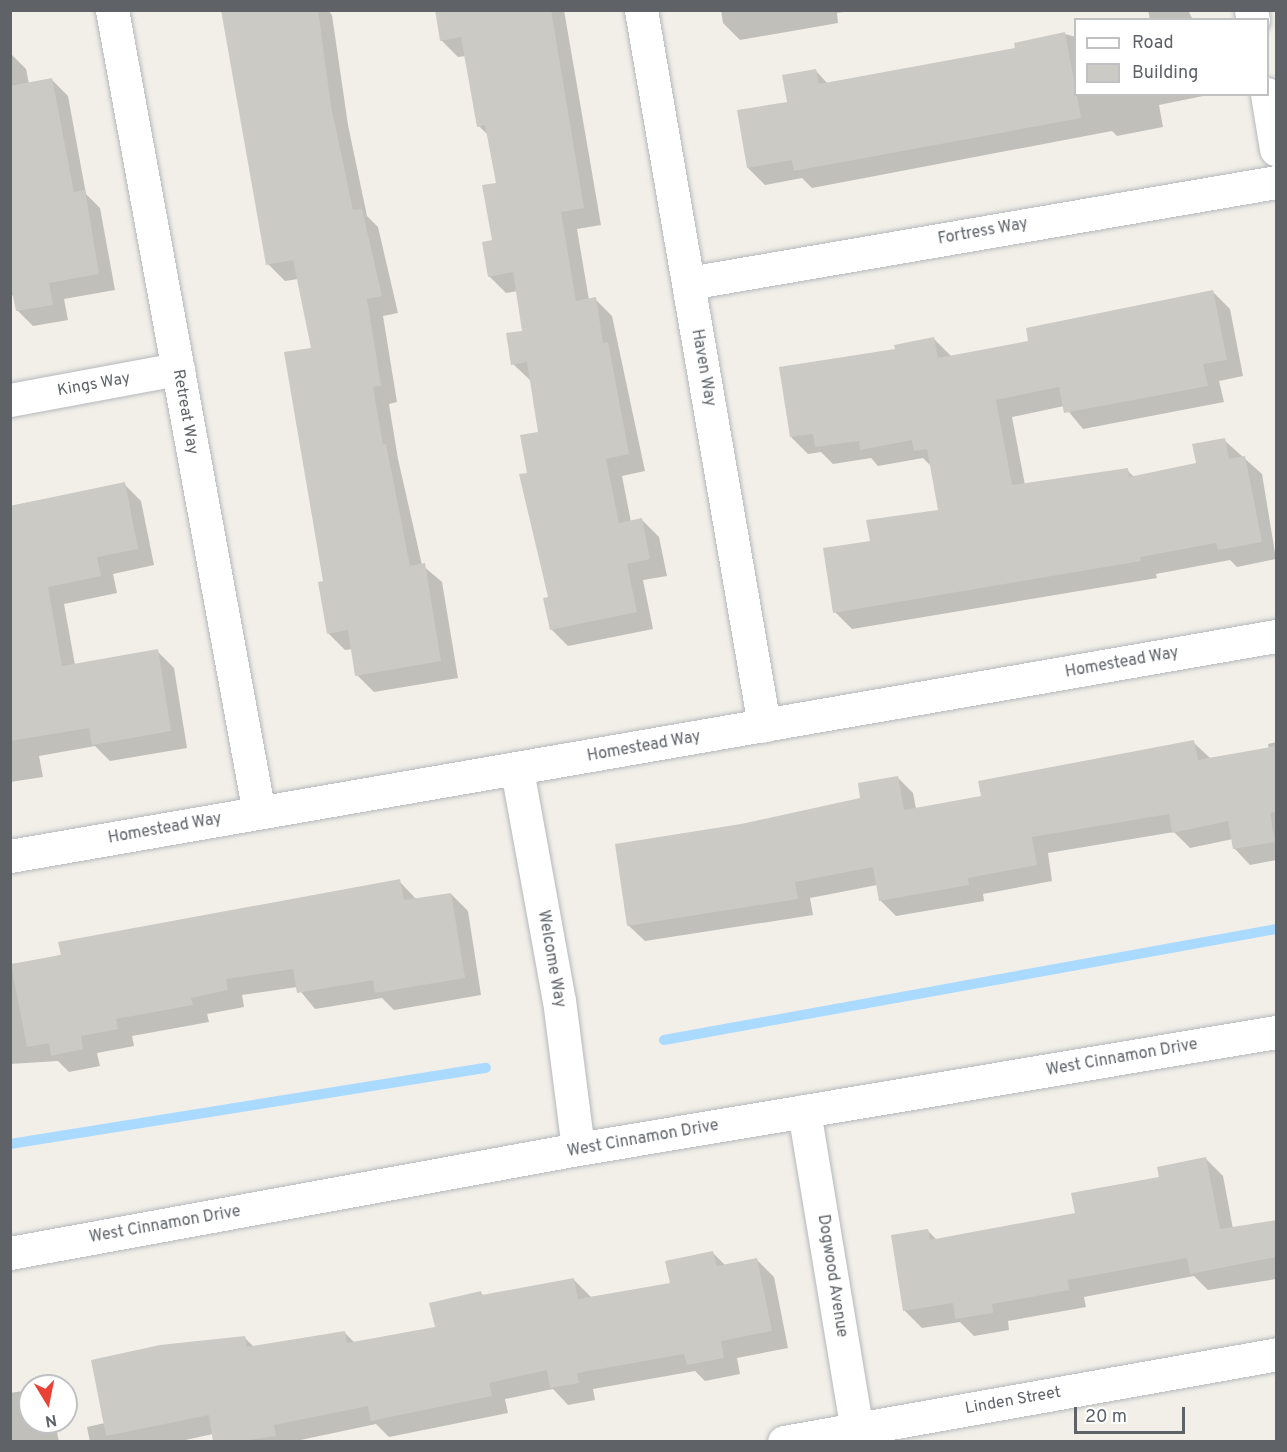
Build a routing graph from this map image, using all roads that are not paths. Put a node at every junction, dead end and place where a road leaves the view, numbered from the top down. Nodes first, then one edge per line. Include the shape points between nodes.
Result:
1 (112, 10) edge
2 (641, 10) edge
3 (1267, 96) edge
4 (1276, 149) edge
5 (1276, 182) edge
6 (689, 283) junction
7 (178, 369) junction
8 (10, 400) edge
9 (1276, 636) edge
10 (764, 725) junction
11 (516, 770) junction
12 (259, 813) junction
13 (10, 856) edge
14 (1276, 1032) edge
15 (804, 1111) junction
16 (578, 1149) junction
17 (10, 1253) edge
18 (1276, 1354) edge
19 (858, 1435) edge
20 (784, 1442) edge

1 - 7 street, Retreat Way
2 - 6 street, Haven Way
3 - 4 street
5 - 6 street, Fortress Way
6 - 10 street, Haven Way
7 - 8 street, Kings Way
7 - 12 street, Retreat Way
9 - 10 street, Homestead Way
10 - 11 street, Homestead Way
11 - 12 street, Homestead Way
11 - 16 street, Welcome Way via 559,1000
12 - 13 street, Homestead Way
14 - 15 street, West Cinnamon Drive
15 - 16 street, West Cinnamon Drive
15 - 19 street, Dogwood Avenue
16 - 17 street, West Cinnamon Drive
18 - 19 street, Linden Street
19 - 20 street, Linden Street

